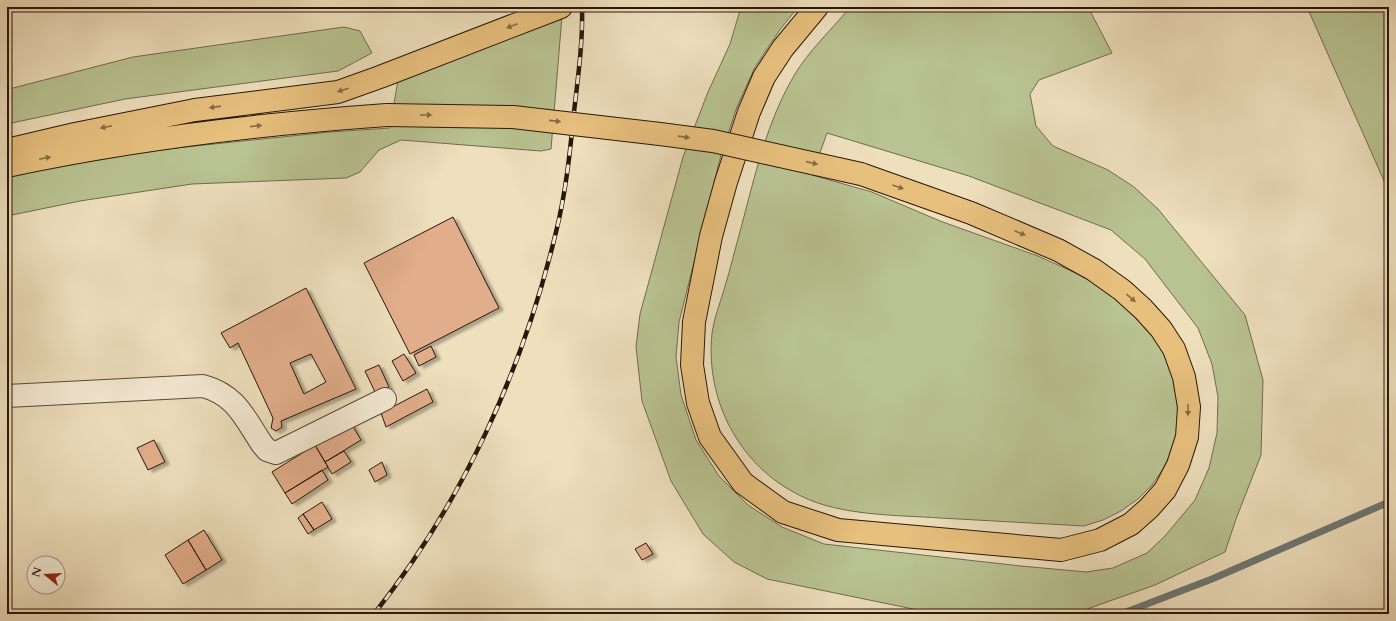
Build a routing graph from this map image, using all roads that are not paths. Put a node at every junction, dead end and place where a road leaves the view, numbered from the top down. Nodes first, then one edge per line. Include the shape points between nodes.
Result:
1 (562, 7) edge
2 (817, 7) edge
3 (7, 150) edge
4 (7, 166) edge
5 (7, 396) edge
6 (386, 399) dead end

1 -> 3 highway via 338,92 195,110
4 -> 2 highway, bridge via 155,138 299,121 387,115 513,117 652,133 713,141 861,174 972,213 1058,250 1094,270 1122,290 1161,330 1174,349 1184,377 1189,407 1187,437 1178,465 1165,490 1131,524 1100,540 1061,550 838,530 783,512 743,483 710,437 698,403 692,365 694,322 711,236 726,182 749,112 764,77 783,48
5 - 6 lane via 203,386 230,398 267,450 276,453

